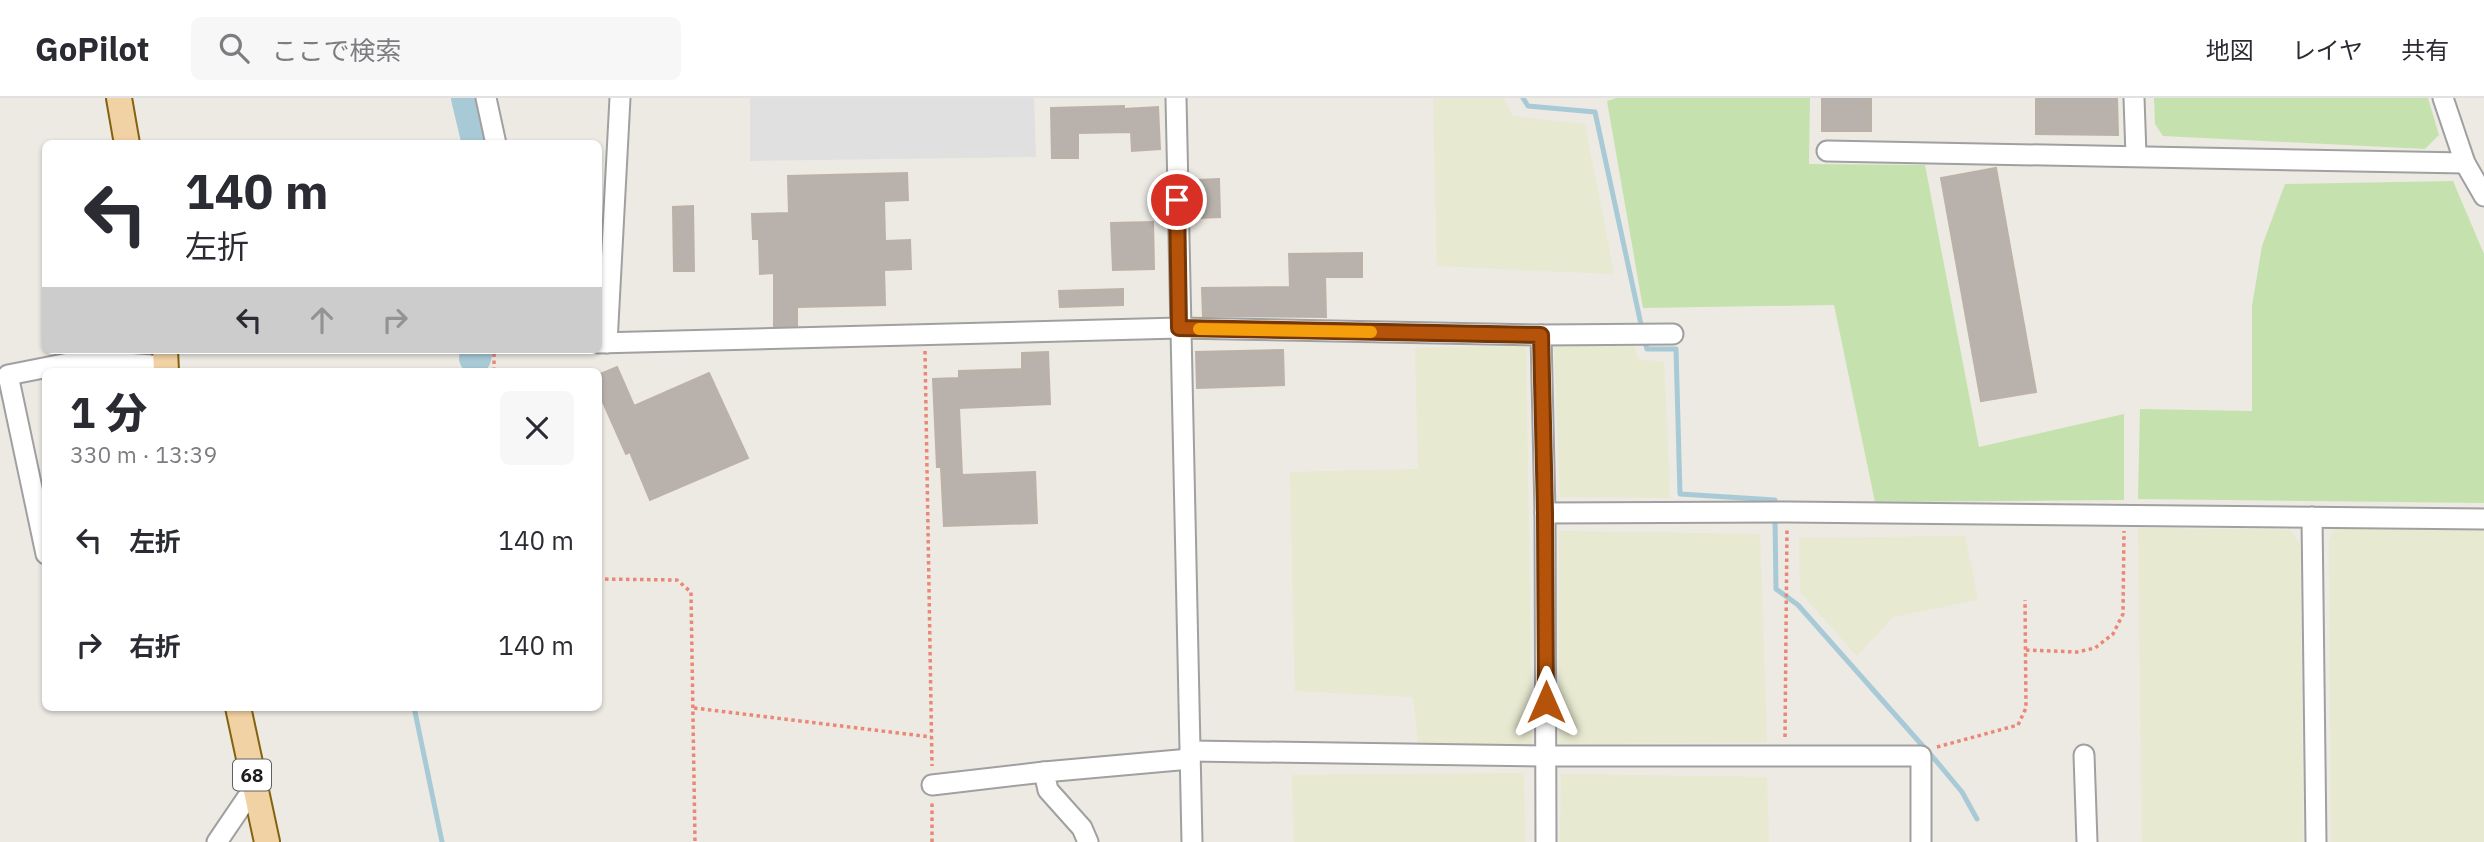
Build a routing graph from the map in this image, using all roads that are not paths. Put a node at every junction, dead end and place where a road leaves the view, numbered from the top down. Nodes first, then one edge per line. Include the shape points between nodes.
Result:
1 (119, 98) edge
2 (486, 98) edge
3 (620, 98) edge
4 (1176, 98) edge
5 (2134, 98) edge
6 (2444, 98) edge
7 (126, 140) edge
8 (495, 140) edge
9 (1827, 151) dead end
10 (2136, 155) junction
11 (2465, 163) junction
12 (2484, 197) edge
13 (1179, 328) junction
14 (1673, 334) dead end
15 (1541, 335) junction
16 (603, 343) edge
17 (165, 362) edge
18 (113, 366) edge
19 (1545, 513) junction
20 (2312, 517) junction
21 (2484, 519) edge
22 (42, 535) edge
23 (239, 711) edge
24 (1190, 755) junction
25 (2084, 755) dead end
26 (1546, 756) junction
27 (1044, 772) junction
28 (932, 785) road end
29 (255, 786) junction
30 (217, 842) edge
31 (267, 842) edge
32 (1088, 842) edge
33 (1192, 842) edge
34 (1546, 842) edge
35 (1920, 842) edge
36 (2087, 842) edge
37 (2316, 842) edge

1 - 7 main road
2 - 8 street
3 - 16 street
4 - 13 street
5 - 10 street
6 - 11 street
9 - 10 street
10 - 11 street
11 - 12 street
13 - 15 street
13 - 16 street
13 - 24 street
14 - 15 street
15 - 19 street
17 - 18 street
18 - 22 street via 85,360 8,374
19 - 20 street
19 - 26 street
20 - 21 street
20 - 37 street
23 - 29 main road, 68
24 - 26 street
24 - 27 street
24 - 33 street
25 - 36 street
26 - 34 street
26 - 35 street via 1921,756
27 - 28 street
27 - 32 street via 1048,790 1082,828
29 - 30 street
29 - 31 main road, 68

